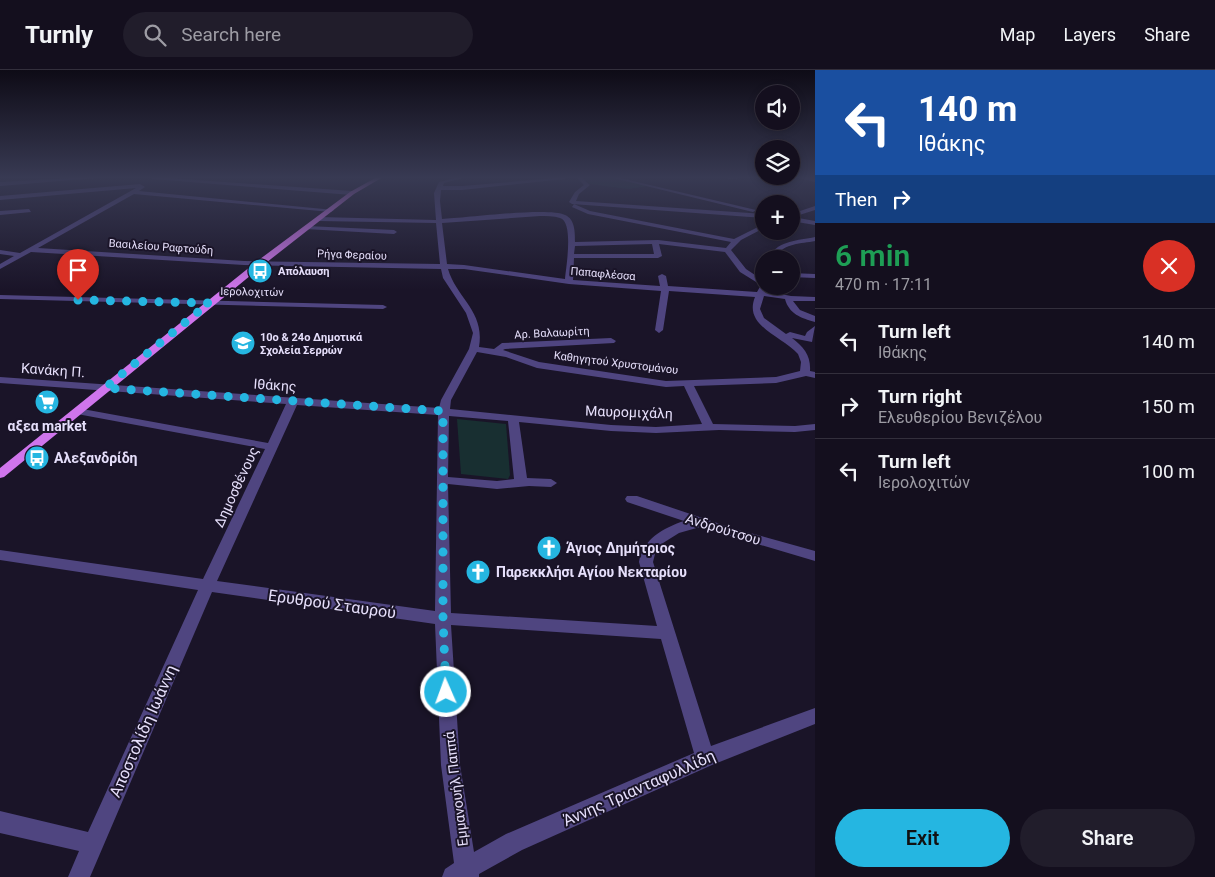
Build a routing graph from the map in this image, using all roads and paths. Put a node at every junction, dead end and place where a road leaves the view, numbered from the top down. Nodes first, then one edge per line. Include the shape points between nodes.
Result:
1 (94, 215) edge
2 (325, 215) edge
3 (438, 215) edge
4 (530, 215) edge
5 (547, 215) edge
6 (602, 215) edge
7 (319, 219) junction
8 (800, 220) edge
9 (439, 221) junction
10 (815, 223) edge
11 (307, 228) junction
12 (755, 231) edge
13 (394, 232) dead end
14 (815, 239) edge
15 (737, 241) junction
16 (654, 242) junction
17 (804, 242) junction
18 (572, 244) junction
19 (815, 244) edge
20 (31, 250) junction
21 (728, 250) junction
22 (776, 250) edge
23 (0, 252) edge
24 (21, 255) junction
25 (572, 256) junction
26 (259, 264) junction
27 (0, 267) edge
28 (444, 268) junction
29 (800, 275) edge
30 (662, 276) dead end
31 (815, 276) edge
32 (755, 280) edge
33 (569, 282) junction
34 (755, 289) edge
35 (665, 290) junction
36 (761, 295) edge
37 (782, 295) edge
38 (0, 297) edge
39 (788, 297) junction
40 (815, 299) edge
41 (209, 303) junction
42 (383, 307) dead end
43 (815, 319) edge
44 (815, 329) edge
45 (659, 330) dead end
46 (778, 331) junction
47 (611, 341) dead end
48 (812, 341) edge
49 (474, 349) junction
50 (496, 352) junction
51 (810, 374) edge
52 (0, 380) edge
53 (688, 384) junction
54 (105, 388) junction
55 (292, 401) junction
56 (77, 411) junction
57 (443, 411) junction
58 (513, 418) junction
59 (709, 427) junction
60 (815, 427) edge
61 (272, 447) junction
62 (0, 474) edge
63 (442, 480) junction
64 (521, 482) junction
65 (551, 483) dead end
66 (632, 499) dead end
67 (700, 522) junction
68 (0, 555) edge
69 (815, 556) edge
70 (207, 586) junction
71 (443, 618) junction
72 (666, 632) junction
73 (815, 716) edge
74 (705, 758) junction
75 (0, 822) edge
76 (94, 844) junction
77 (462, 874) edge
78 (79, 877) edge

1 - 20 street
2 - 7 main road
3 - 9 street, Εμμανουήλ Παππά
4 - 9 street
5 - 18 street via 566,217 570,223
6 - 15 street
7 - 9 street
7 - 11 main road
8 - 10 street
9 - 28 street, Εμμανουήλ Παππά
11 - 13 street
11 - 26 main road
12 - 15 street
14 - 17 street
15 - 21 street
16 - 18 street
16 - 21 street
16 - 25 street via 658,256
17 - 19 street
17 - 22 street
18 - 25 street
20 - 24 street
20 - 26 street, Βασιλείου Ραφτούδη
21 - 32 street
23 - 24 street
24 - 27 street
25 - 33 street
26 - 28 street, Ρήγα Φεραίου
26 - 41 main road
28 - 33 street, Παπαφλέσσα via 479,269
28 - 49 street, Εμμανουήλ Παππά via 474,322 477,333
29 - 31 street
30 - 35 street
33 - 35 street, Παπαφλέσσα
34 - 35 street, Παπαφλέσσα
35 - 45 street
36 - 46 street via 756,313
37 - 39 street, Παπαφλέσσα
38 - 41 street, Ιερολοχιτών
39 - 40 street, Παπαφλέσσα
39 - 43 street via 788,304 796,313
41 - 42 street, Ιερολοχιτών
41 - 54 main road
44 - 48 street via 810,334
46 - 48 street
46 - 51 street via 806,352
47 - 50 street, Αρ. Βαλαωρίτη via 502,346
49 - 50 street, Καθηγητού Χρυστομάνου
49 - 57 street, Εμμανουήλ Παππά via 450,391
50 - 53 street, Καθηγητού Χρυστομάνου via 537,365 656,383
51 - 53 street, Καθηγητού Χρυστομάνου via 783,379
52 - 54 street, Κανάκη Π.
53 - 59 street
54 - 55 street, Ιθάκης
54 - 56 main road
55 - 57 street, Ιθάκης
55 - 61 street, Δημοσθένους
56 - 61 street
56 - 62 main road
57 - 58 street, Μαυρομιχάλη
57 - 63 street, Εμμανουήλ Παππά
58 - 59 street, Μαυρομιχάλη via 611,428
58 - 64 street
59 - 60 street, Μαυρομιχάλη
61 - 70 street, Δημοσθένους
63 - 64 street via 497,484
63 - 71 street, Εμμανουήλ Παππά
64 - 65 street
66 - 67 street, Ανδρούτσου
67 - 69 street, Ανδρούτσου
67 - 72 street via 667,534 646,557
68 - 70 street, Ερυθρού Σταυρού
70 - 71 street, Ερυθρού Σταυρού
70 - 76 street, Αποστολίδη Ιωάννη
71 - 72 street, Ερυθρού Σταυρού
71 - 77 street, Εμμανουήλ Παππά via 448,729
72 - 74 street
73 - 74 street, Άννης Τριανταφυλλίδη
74 - 77 street, Άννης Τριανταφυλλίδη via 514,842
75 - 76 street
76 - 78 street, Αποστολίδη Ιωάννη

